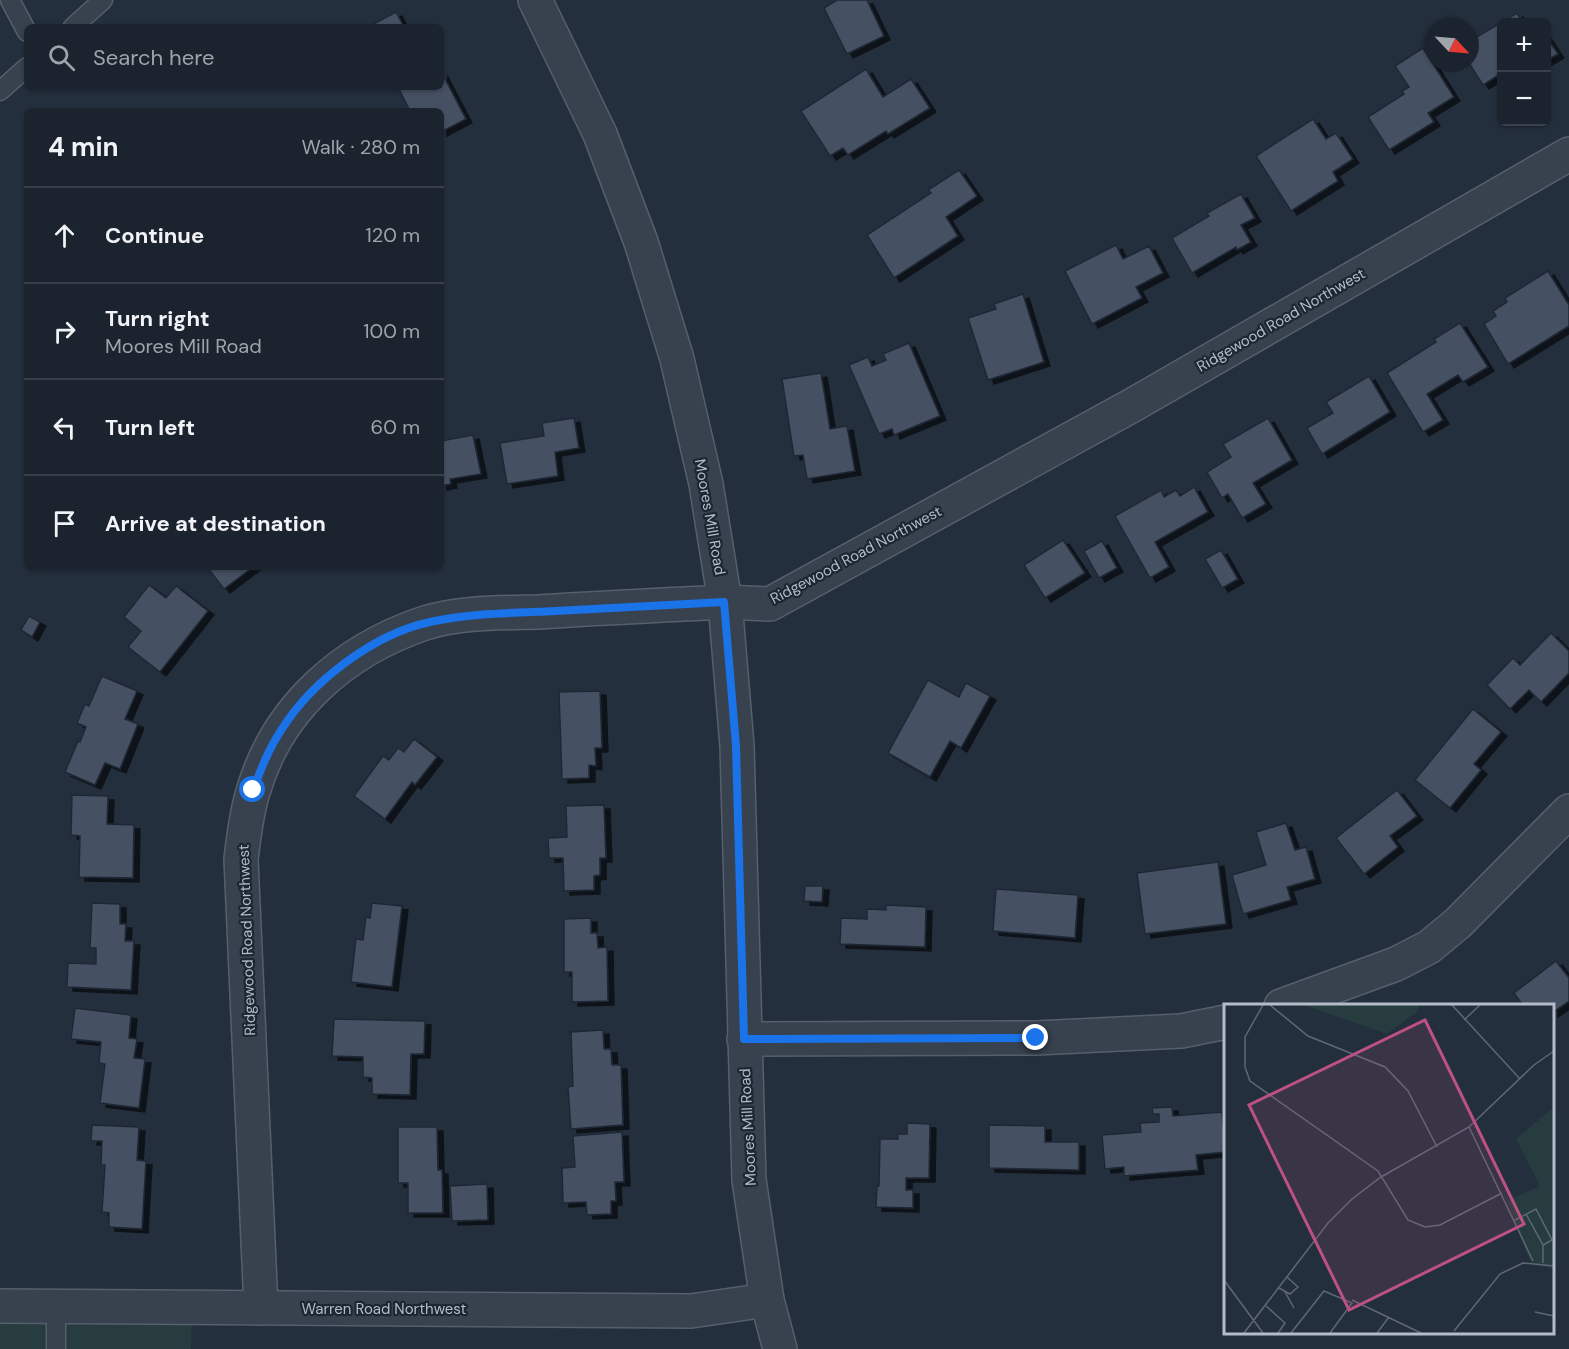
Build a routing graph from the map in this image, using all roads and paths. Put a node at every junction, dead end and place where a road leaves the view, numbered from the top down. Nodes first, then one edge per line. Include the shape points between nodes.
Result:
1 (10, 0) edge
2 (103, 0) edge
3 (535, 0) edge
4 (76, 24) edge
5 (24, 26) edge
6 (24, 70) edge
7 (0, 91) edge
8 (1569, 154) edge
9 (724, 602) junction
10 (1569, 811) edge
11 (1284, 1004) edge
12 (1224, 1022) edge
13 (744, 1039) junction
14 (767, 1299) junction
15 (0, 1306) edge
16 (56, 1306) junction
17 (261, 1308) junction
18 (56, 1349) edge
19 (780, 1349) edge

1 - 5 lane
2 - 4 lane
3 - 9 street, Moores Mill Road via 600,134 642,242 677,359 706,484
6 - 7 lane
8 - 9 street, Ridgewood Road Northwest via 1131,406 770,604
9 - 13 street, Moores Mill Road via 736,746
9 - 17 street, Ridgewood Road Northwest via 470,615 427,623 378,641 341,665 309,694 282,728 253,790 242,859
10 - 11 street via 1458,924 1429,946 1396,964
12 - 13 street via 1181,1031 1036,1038
13 - 14 street, Moores Mill Road via 750,1180
14 - 17 street, Warren Road Northwest via 691,1311
14 - 19 street, Moores Mill Road
15 - 16 street, Warren Road Northwest
16 - 17 street, Warren Road Northwest
16 - 18 lane

